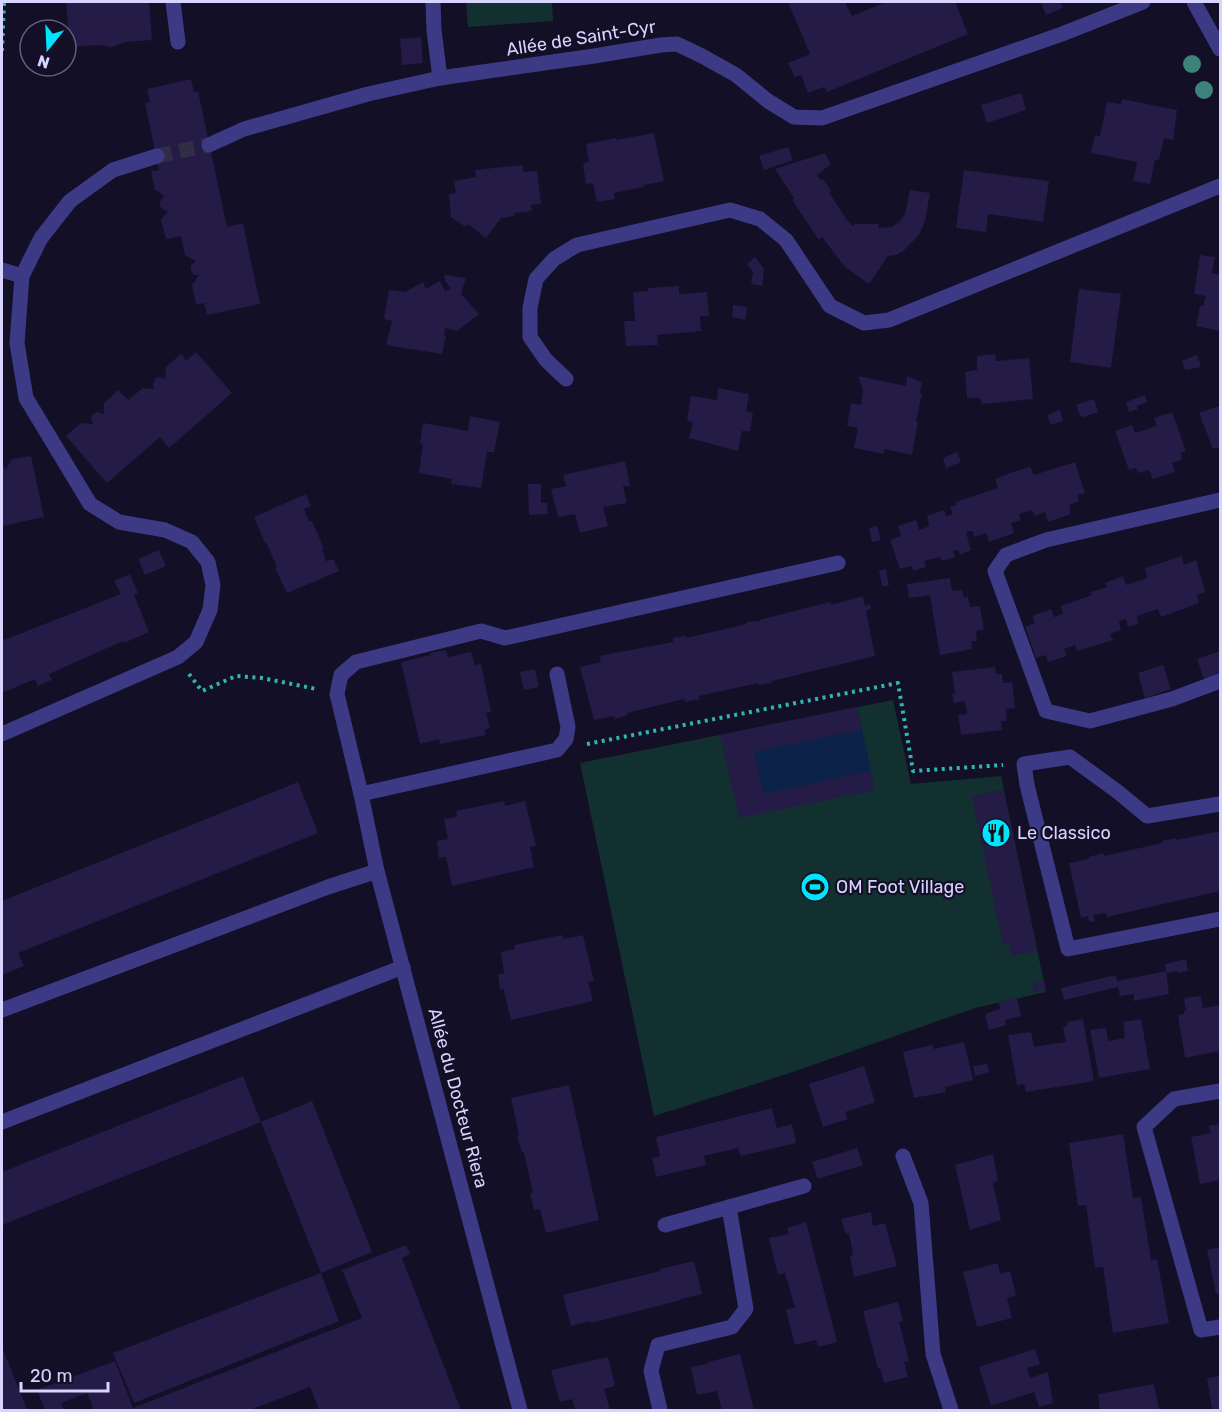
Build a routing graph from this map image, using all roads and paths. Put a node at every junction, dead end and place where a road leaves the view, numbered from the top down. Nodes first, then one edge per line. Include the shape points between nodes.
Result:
1 (4, 2) edge
2 (173, 2) edge
3 (433, 2) edge
4 (1143, 2) edge
5 (1194, 2) edge
6 (178, 42) dead end
7 (1221, 49) edge
8 (2, 51) edge
9 (440, 78) junction
10 (209, 145) tunnel mouth
11 (157, 156) tunnel mouth
12 (1221, 186) edge
13 (2, 270) edge
14 (22, 276) junction
15 (566, 379) dead end
16 (1221, 500) edge
17 (838, 563) dead end
18 (176, 659) junction
19 (557, 674) dead end
20 (1221, 681) edge
21 (337, 694) junction
22 (2, 734) edge
23 (592, 743) dead end
24 (1024, 764) junction
25 (362, 794) junction
26 (1221, 804) edge
27 (377, 871) junction
28 (1221, 919) edge
29 (403, 967) junction
30 (2, 1010) edge
31 (1221, 1091) edge
32 (2, 1122) edge
33 (903, 1156) dead end
34 (804, 1186) dead end
35 (729, 1207) junction
36 (665, 1225) dead end
37 (1221, 1327) edge
38 (520, 1410) edge
39 (660, 1410) edge
40 (951, 1410) edge

1 - 8 path
2 - 6 street
3 - 9 street
4 - 9 street, Allée de Saint-Cyr via 822,118 794,117 736,75 677,44
5 - 7 street
9 - 10 street, Allée de Saint-Cyr via 244,129
11 - 14 street via 113,170 70,201 41,238
12 - 15 street via 889,320 864,323 830,306 786,240 760,219 730,210 577,245 554,259 536,279 530,308 530,337
13 - 14 street
14 - 18 street via 17,343 26,398 90,504 119,522 165,530 192,542 208,562 213,585 210,610 196,642
16 - 20 street via 1046,540 1006,555 995,571 1046,711 1090,720 1173,699
17 - 21 street via 505,638 481,631 356,662 342,675
18 - 21 path via 202,691 236,676
18 - 22 street
19 - 25 street via 568,728 566,739 557,750
21 - 25 street, Allée du Docteur Riera
23 - 24 path via 898,683 913,771
24 - 26 street via 1070,757 1147,816
24 - 28 street via 1068,949
25 - 27 street, Allée du Docteur Riera
27 - 29 street, Allée du Docteur Riera
27 - 30 street
29 - 32 street
29 - 38 street, Allée du Docteur Riera
31 - 37 street via 1174,1099 1144,1127 1201,1330
33 - 40 street via 921,1203 933,1353
34 - 35 street
35 - 36 street
35 - 39 street via 746,1309 732,1327 658,1345 651,1371

